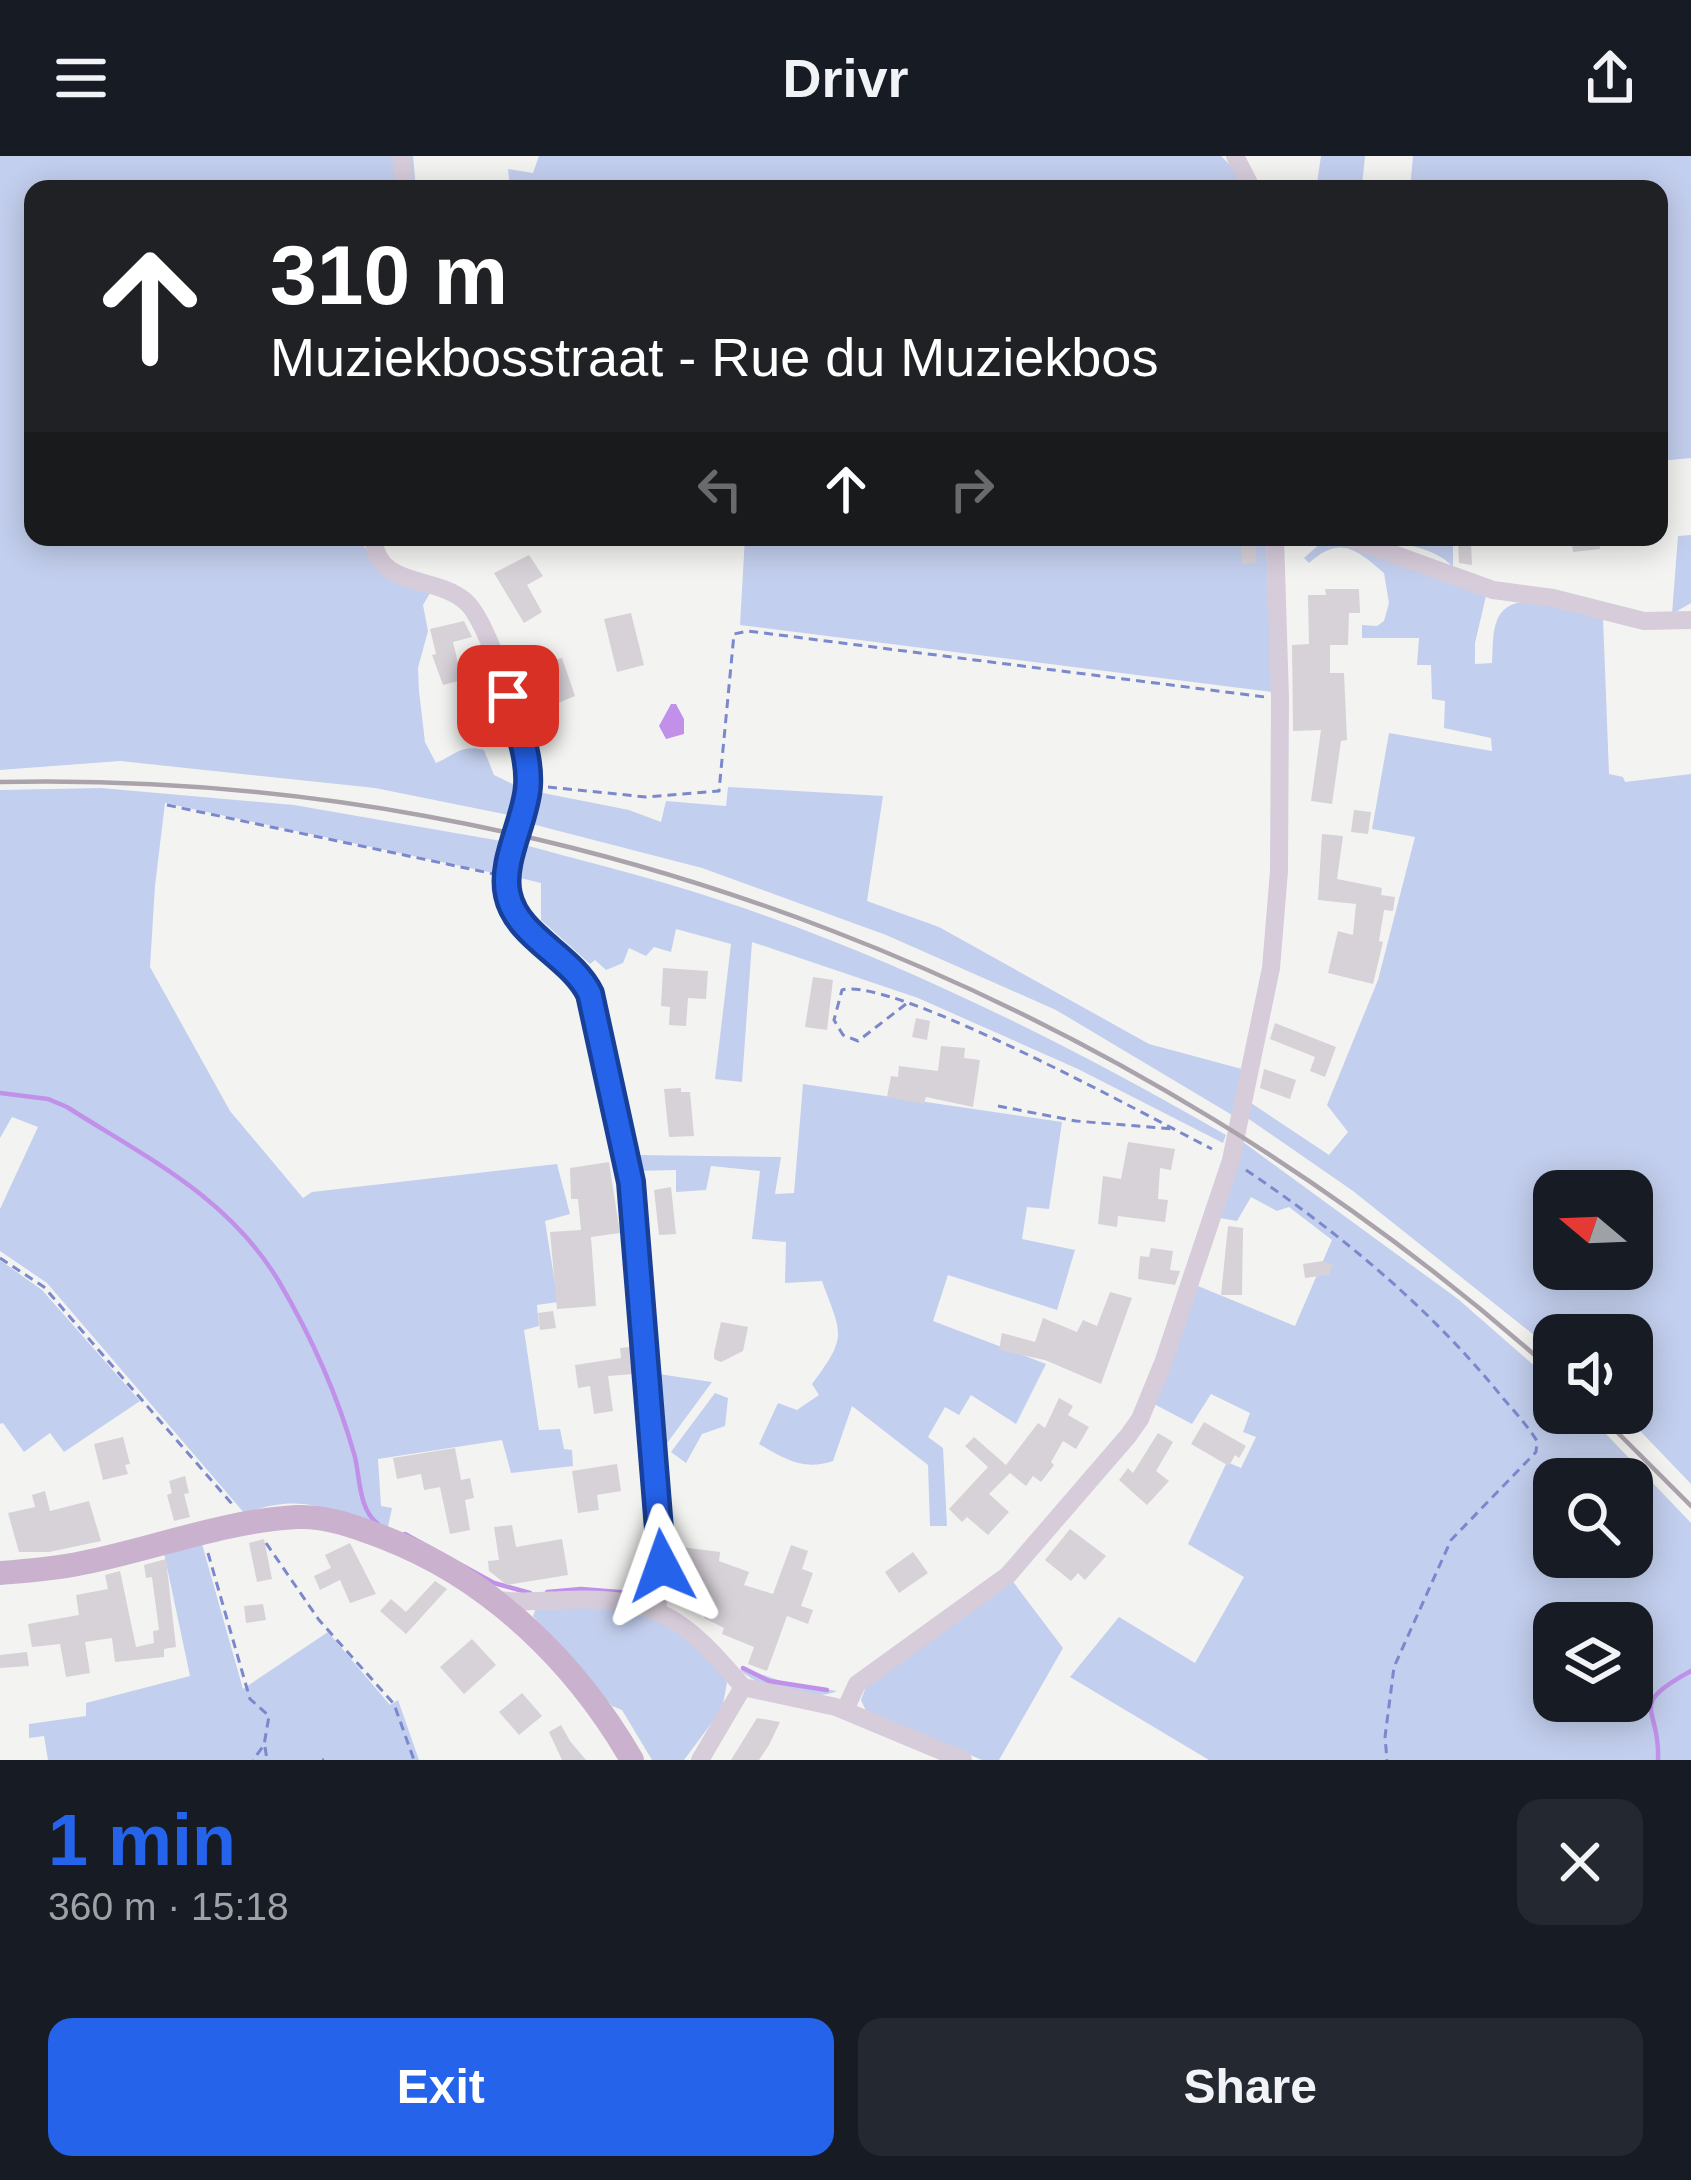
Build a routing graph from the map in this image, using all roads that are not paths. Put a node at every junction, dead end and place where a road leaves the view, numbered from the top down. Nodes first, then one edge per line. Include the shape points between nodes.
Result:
1 (376, 546) edge
2 (1275, 546) edge
3 (1371, 546) edge
4 (1691, 620) edge
5 (0, 1573) edge
6 (496, 1600) junction
7 (657, 1610) junction
8 (743, 1687) junction
9 (844, 1710) junction
10 (632, 1760) edge
11 (700, 1760) edge
12 (963, 1760) edge

1 - 7 street, bridge via 389,571 471,606 524,746 528,783 508,897 590,994 631,1182 660,1529
2 - 9 street via 1280,698 1271,968 1231,1160 1194,1275 1140,1419 1110,1460 1008,1575 870,1674
3 - 4 street via 1492,590 1644,621
5 - 6 main road via 302,1517 344,1523 422,1554
6 - 7 street via 615,1601
6 - 10 main road via 585,1688
7 - 8 street via 696,1634
8 - 9 street
8 - 11 street
9 - 12 street

